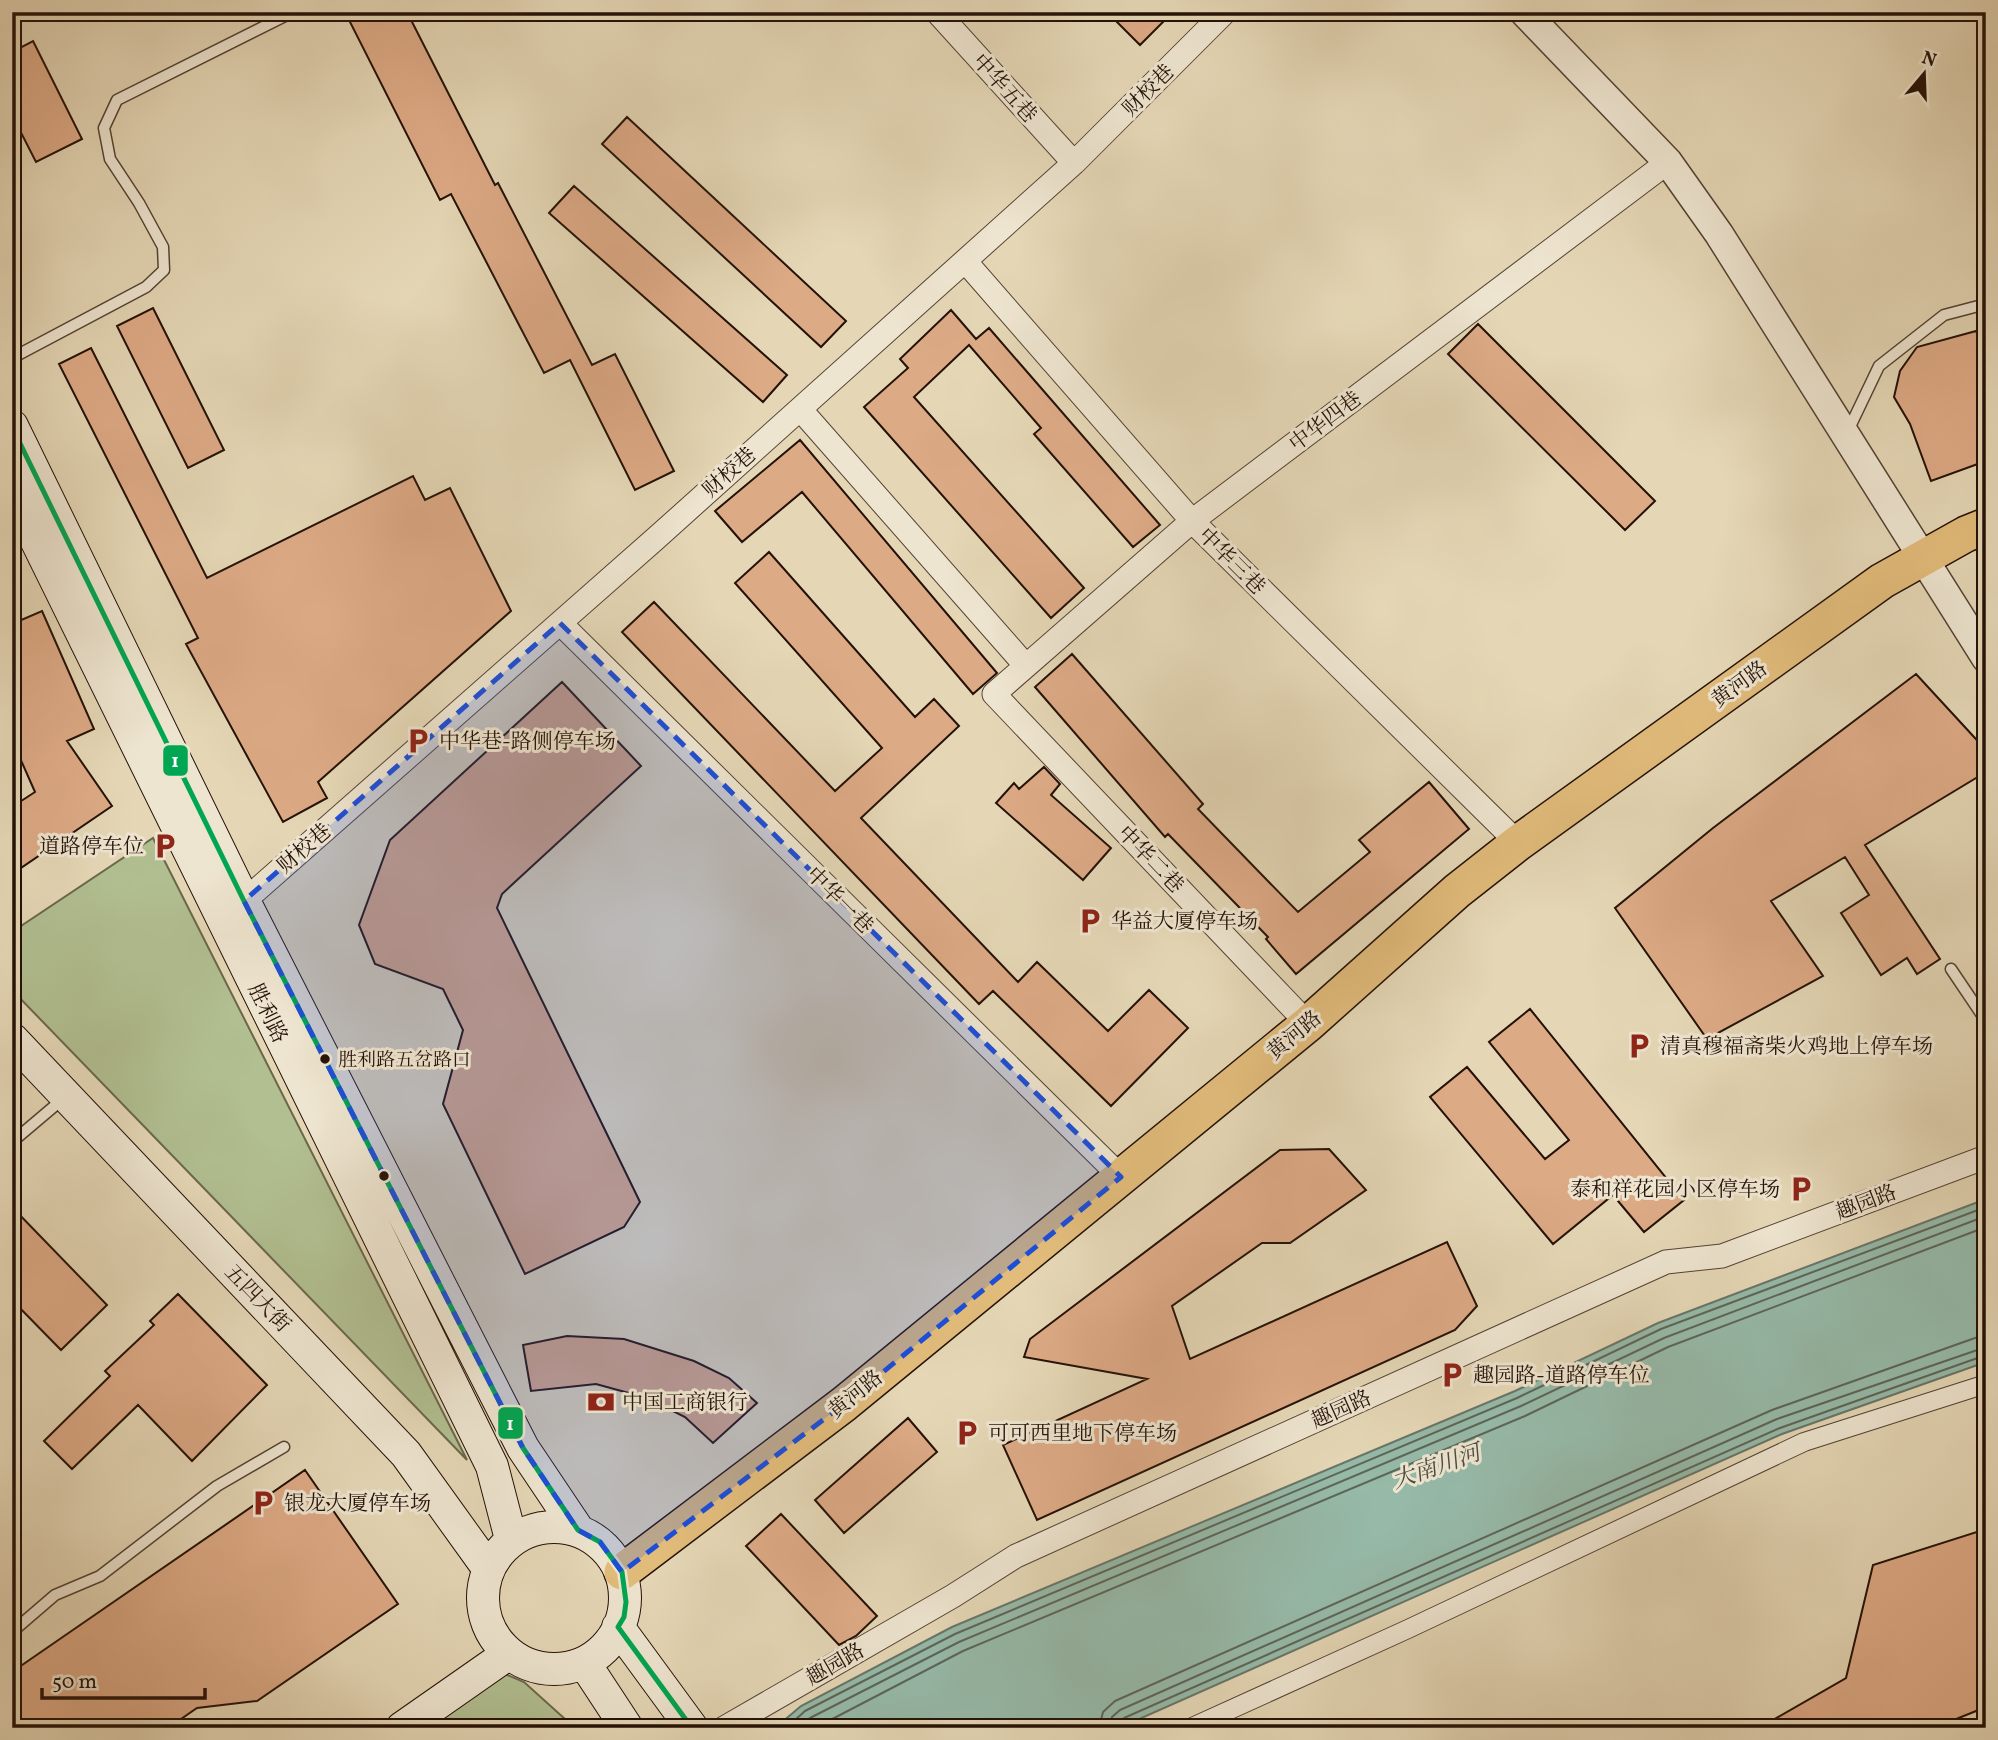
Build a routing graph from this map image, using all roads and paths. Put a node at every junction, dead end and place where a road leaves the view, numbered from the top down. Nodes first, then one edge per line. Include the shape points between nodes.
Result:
1 (293, 12) edge
2 (937, 12) edge
3 (1225, 12) edge
4 (1524, 12) edge
5 (1668, 162) junction
6 (1074, 163) junction
7 (965, 261) junction
8 (1986, 304) edge
9 (12, 358) edge
10 (800, 409) junction
11 (12, 426) edge
12 (1846, 436) junction
13 (12, 491) edge
14 (1192, 521) junction
15 (1986, 526) edge
16 (1923, 559) junction
17 (560, 623) junction
18 (1986, 659) edge
19 (1026, 666) junction
20 (994, 694) joint
21 (1518, 843) junction
22 (233, 911) junction
23 (1951, 969) dead end
24 (1986, 1021) edge
25 (1308, 1024) junction
26 (12, 1040) edge
27 (66, 1097) junction
28 (12, 1142) edge
29 (1986, 1157) edge
30 (1121, 1177) junction
31 (1986, 1384) edge
32 (284, 1447) dead end
33 (578, 1530) junction
34 (511, 1539) junction
35 (488, 1568) junction
36 (622, 1572) junction
37 (618, 1627) junction
38 (12, 1632) edge
39 (508, 1654) junction
40 (585, 1664) junction
41 (402, 1728) edge
42 (627, 1728) edge
43 (692, 1728) edge
44 (724, 1728) edge
45 (1190, 1728) edge

1 - 9 lane via 117,100 104,128 110,159 163,247 164,270 146,287
2 - 6 street, 中华五巷
3 - 6 street, 财校巷
4 - 5 street
5 - 12 street via 1719,234
5 - 14 street, 中华四巷
6 - 7 street, 财校巷
7 - 10 street, 财校巷
7 - 14 street, 中华三巷
8 - 12 lane via 1944,315 1879,366
10 - 17 street, 财校巷
10 - 19 street
11 - 22 main road, 胜利路
12 - 16 street
13 - 22 main road, 胜利路
14 - 19 street, 中华四巷
14 - 21 street, 中华三巷
15 - 16 main road, 黄河路
16 - 18 street
16 - 21 main road, 黄河路 via 1882,582
17 - 22 street, 财校巷
17 - 30 street, 中华一巷
19 - 20 street, 中华四巷
20 - 25 street, 中华二巷
21 - 25 main road, 黄河路
22 - 33 main road, 胜利路 via 523,1448
22 - 34 main road, 胜利路 via 492,1466
23 - 24 lane
25 - 30 main road, 黄河路
26 - 27 main road, 五四大街
27 - 28 lane
27 - 35 main road, 五四大街 via 406,1454
29 - 44 street, 趣园路 via 1722,1256 1666,1262 1016,1556
30 - 36 main road, 黄河路 via 844,1404
31 - 45 street via 1804,1442
32 - 38 lane via 217,1486 100,1576 55,1595
33 - 34 main road via 541,1527
33 - 36 main road via 600,1542
34 - 35 main road
35 - 39 main road via 482,1602 487,1626
36 - 37 main road via 626,1602
37 - 40 main road via 614,1640
37 - 43 main road
39 - 40 main road via 539,1669 565,1670
39 - 41 main road
40 - 42 main road

